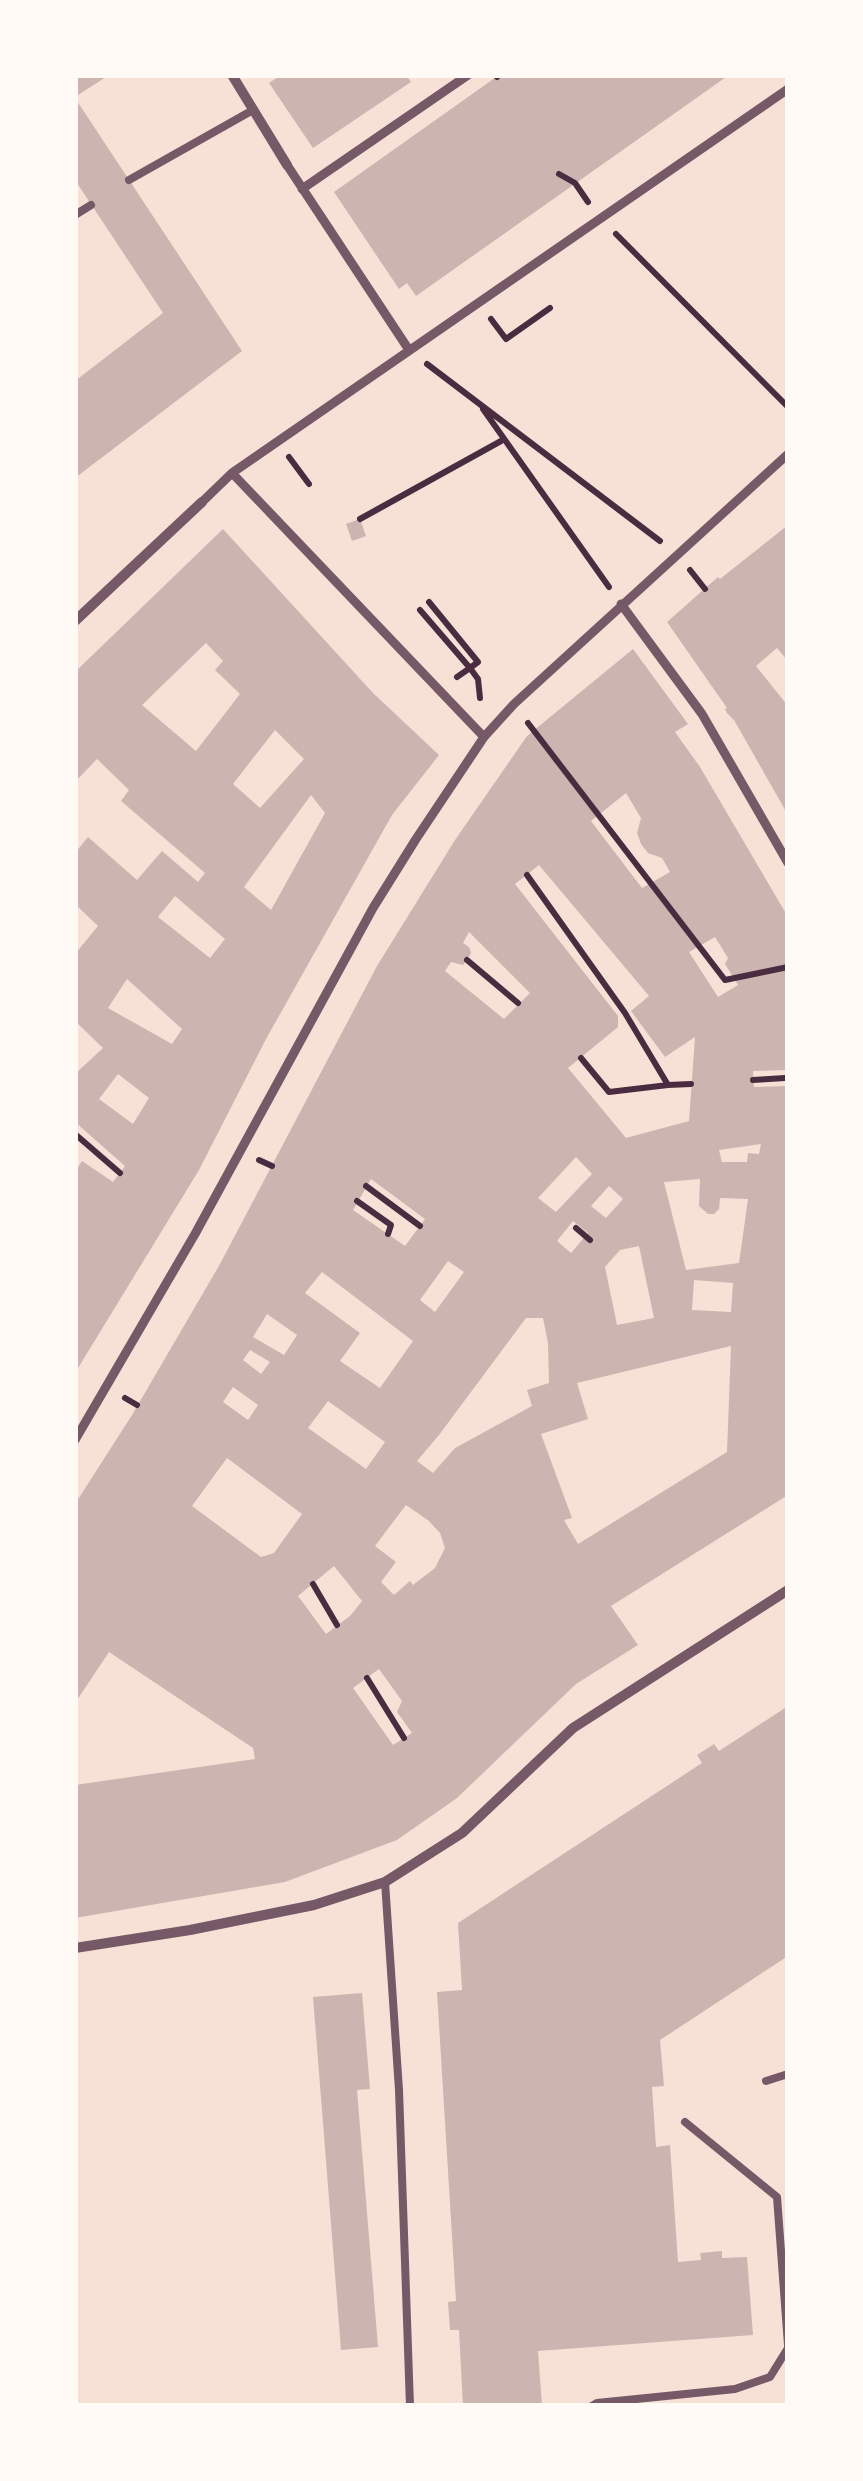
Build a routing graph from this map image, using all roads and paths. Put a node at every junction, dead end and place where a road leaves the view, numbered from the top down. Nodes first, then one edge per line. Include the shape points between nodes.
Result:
1 (468, 75) edge
2 (235, 76) edge
3 (788, 88) edge
4 (254, 110) junction
5 (287, 165) joint
6 (559, 174) dead end
7 (129, 180) dead end
8 (575, 183) dead end
9 (302, 189) junction
10 (91, 205) dead end
11 (75, 215) edge
12 (600, 218) junction
13 (479, 302) junction
14 (550, 308) dead end
15 (408, 350) junction
16 (478, 402) junction
17 (788, 407) edge
18 (501, 442) dead end
19 (788, 454) edge
20 (293, 462) dead end
21 (232, 473) junction
22 (310, 484) dead end
23 (202, 502) joint
24 (360, 519) dead end
25 (678, 554) junction
26 (429, 602) dead end
27 (621, 604) junction
28 (420, 610) dead end
29 (75, 621) edge
30 (514, 704) junction
31 (484, 737) junction
32 (788, 863) edge
33 (528, 875) dead end
34 (467, 960) dead end
35 (788, 967) edge
36 (518, 1002) dead end
37 (581, 1058) dead end
38 (786, 1078) edge
39 (754, 1080) dead end
40 (692, 1084) dead end
41 (668, 1085) junction
42 (75, 1134) edge
43 (120, 1173) dead end
44 (366, 1186) dead end
45 (356, 1201) dead end
46 (420, 1226) dead end
47 (576, 1228) dead end
48 (388, 1234) dead end
49 (590, 1240) dead end
50 (75, 1440) edge
51 (313, 1584) dead end
52 (788, 1590) edge
53 (337, 1626) dead end
54 (367, 1678) dead end
55 (404, 1738) dead end
56 (385, 1882) junction
57 (75, 1948) edge
58 (788, 2074) edge
59 (766, 2081) dead end
60 (685, 2122) dead end
61 (784, 2226) edge
62 (788, 2347) edge
63 (410, 2406) edge
64 (592, 2406) edge

1 - 9 street
2 - 4 street
3 - 12 street
4 - 5 street
4 - 7 lane
5 - 9 street
6 - 8 path
9 - 15 street
10 - 11 lane
12 - 13 street
12 - 17 path
13 - 14 path via 506,339
13 - 15 street
15 - 16 path
15 - 21 street
16 - 25 path
16 - 27 path
18 - 24 path
19 - 25 street
20 - 22 path
21 - 23 street
21 - 31 street
23 - 29 street
25 - 27 street
26 - 28 path via 478,662 470,668
27 - 30 street
27 - 32 street via 702,714
30 - 31 street
30 - 35 path via 724,980
31 - 50 street via 355,939
33 - 41 path
34 - 36 path
37 - 41 path via 609,1092
38 - 39 path
40 - 41 path
42 - 43 path
44 - 46 path
45 - 48 path via 391,1225
47 - 49 path
51 - 53 path
52 - 56 street via 573,1728 462,1833
54 - 55 path
56 - 57 street via 314,1906
56 - 63 lane
58 - 59 lane
60 - 61 lane via 778,2197
61 - 62 lane
62 - 64 lane via 770,2376 734,2390

